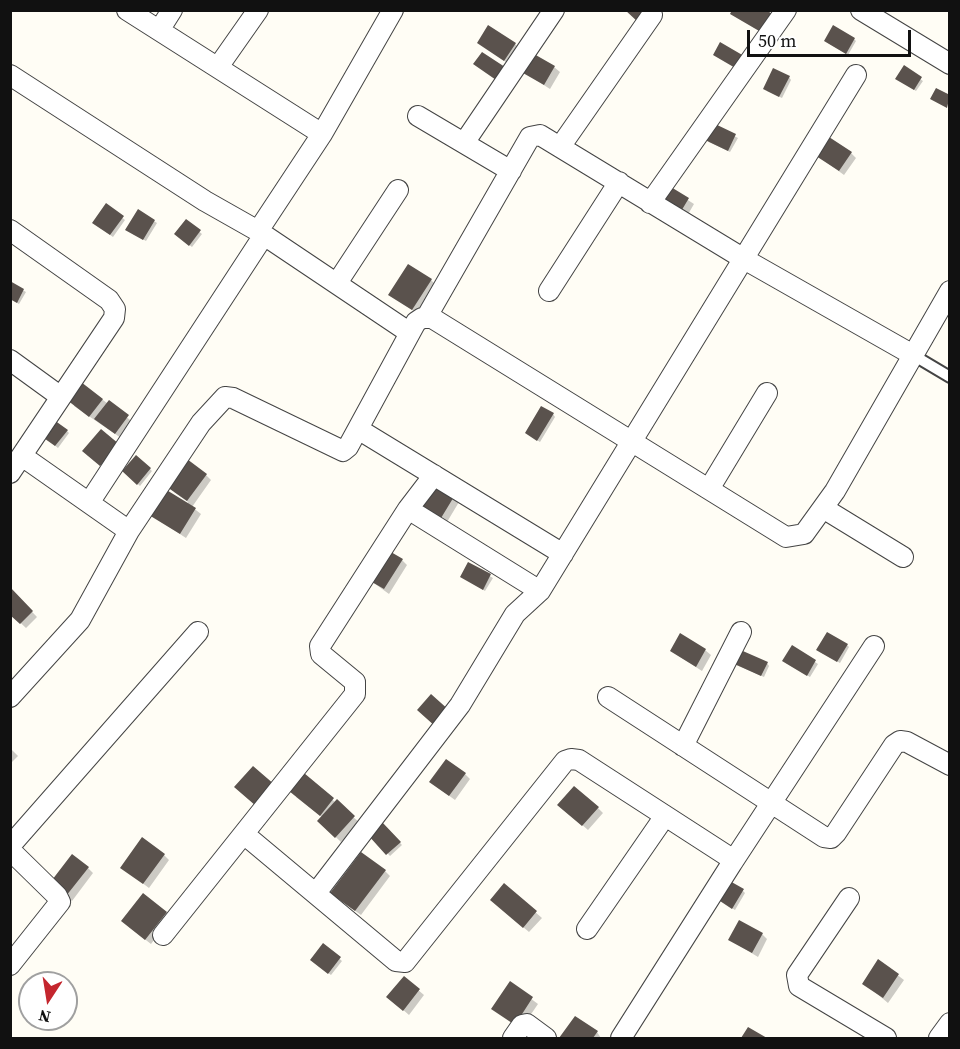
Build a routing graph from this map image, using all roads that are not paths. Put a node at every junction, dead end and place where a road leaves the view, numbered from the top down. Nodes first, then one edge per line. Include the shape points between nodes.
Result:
1 (127, 10) edge
2 (172, 10) edge
3 (258, 10) edge
4 (393, 10) edge
5 (555, 10) edge
6 (786, 10) edge
7 (861, 10) edge
8 (652, 15) dead end
9 (160, 29) junction
10 (950, 64) edge
11 (218, 67) junction
12 (10, 75) edge
13 (856, 75) dead end
14 (418, 116) dead end
15 (322, 134) junction
16 (464, 143) junction
17 (560, 147) junction
18 (511, 171) junction
19 (619, 182) junction
20 (398, 190) dead end
21 (650, 203) junction
22 (10, 230) edge
23 (261, 233) junction
24 (744, 259) junction
25 (337, 284) junction
26 (549, 291) dead end
27 (950, 291) edge
28 (426, 318) junction
29 (410, 333) junction
30 (913, 355) junction
31 (10, 360) edge
32 (950, 376) edge
33 (767, 393) dead end
34 (61, 397) junction
35 (357, 429) junction
36 (632, 443) junction
37 (22, 456) junction
38 (10, 473) edge
39 (434, 476) junction
40 (709, 489) junction
41 (89, 503) junction
42 (823, 508) junction
43 (408, 509) junction
44 (129, 531) junction
45 (563, 554) junction
46 (903, 557) dead end
47 (540, 591) junction
48 (198, 632) dead end
49 (741, 632) dead end
50 (874, 646) dead end
51 (10, 697) edge
52 (608, 697) dead end
53 (683, 746) junction
54 (950, 765) edge
55 (772, 805) junction
56 (665, 816) junction
57 (244, 834) junction
58 (12, 841) edge
59 (732, 863) junction
60 (316, 893) junction
61 (849, 898) dead end
62 (587, 929) dead end
63 (163, 935) dead end
64 (10, 965) edge
65 (950, 1023) edge
66 (513, 1038) edge
67 (546, 1038) edge
68 (621, 1038) edge
69 (886, 1038) edge
70 (939, 1038) edge

1 - 9 street
2 - 9 street
3 - 11 street
4 - 15 street
5 - 16 street
6 - 21 street
7 - 10 street
8 - 17 street
9 - 11 street
11 - 15 street
12 - 23 street
13 - 24 street
14 - 16 street
15 - 23 street
16 - 18 street
17 - 18 street via 534,135
17 - 19 street
18 - 28 street
19 - 21 street
19 - 26 street
20 - 25 street
21 - 24 street
22 - 34 street via 110,300 114,309 114,318
23 - 25 street
23 - 41 street
24 - 30 street
24 - 36 street
25 - 29 street
27 - 30 street
28 - 29 street via 416,322
28 - 36 street via 432,318
29 - 35 street
30 - 32 lane
30 - 42 street
31 - 34 street
33 - 40 street
34 - 37 street
35 - 39 street
35 - 44 street via 348,447 336,450 225,397 201,423
36 - 40 street
36 - 45 street
37 - 38 street
37 - 41 street
39 - 43 street
39 - 45 street
40 - 42 street via 786,537 804,534
41 - 44 street
42 - 46 street
43 - 47 street
43 - 57 street via 320,646 321,654 355,682 355,694
44 - 51 street via 80,620
45 - 47 street
47 - 60 street via 515,614 460,705
48 - 58 street
49 - 53 street
50 - 55 street
52 - 53 street
53 - 55 street
54 - 55 street via 900,741 831,838
55 - 59 street
56 - 59 street via 729,857
56 - 60 street via 579,760 565,761 405,962 396,961
56 - 62 street
57 - 60 street
57 - 63 street
58 - 64 street via 60,902
59 - 68 street
61 - 69 street via 796,980 799,986
65 - 70 street
66 - 67 street via 527,1024

